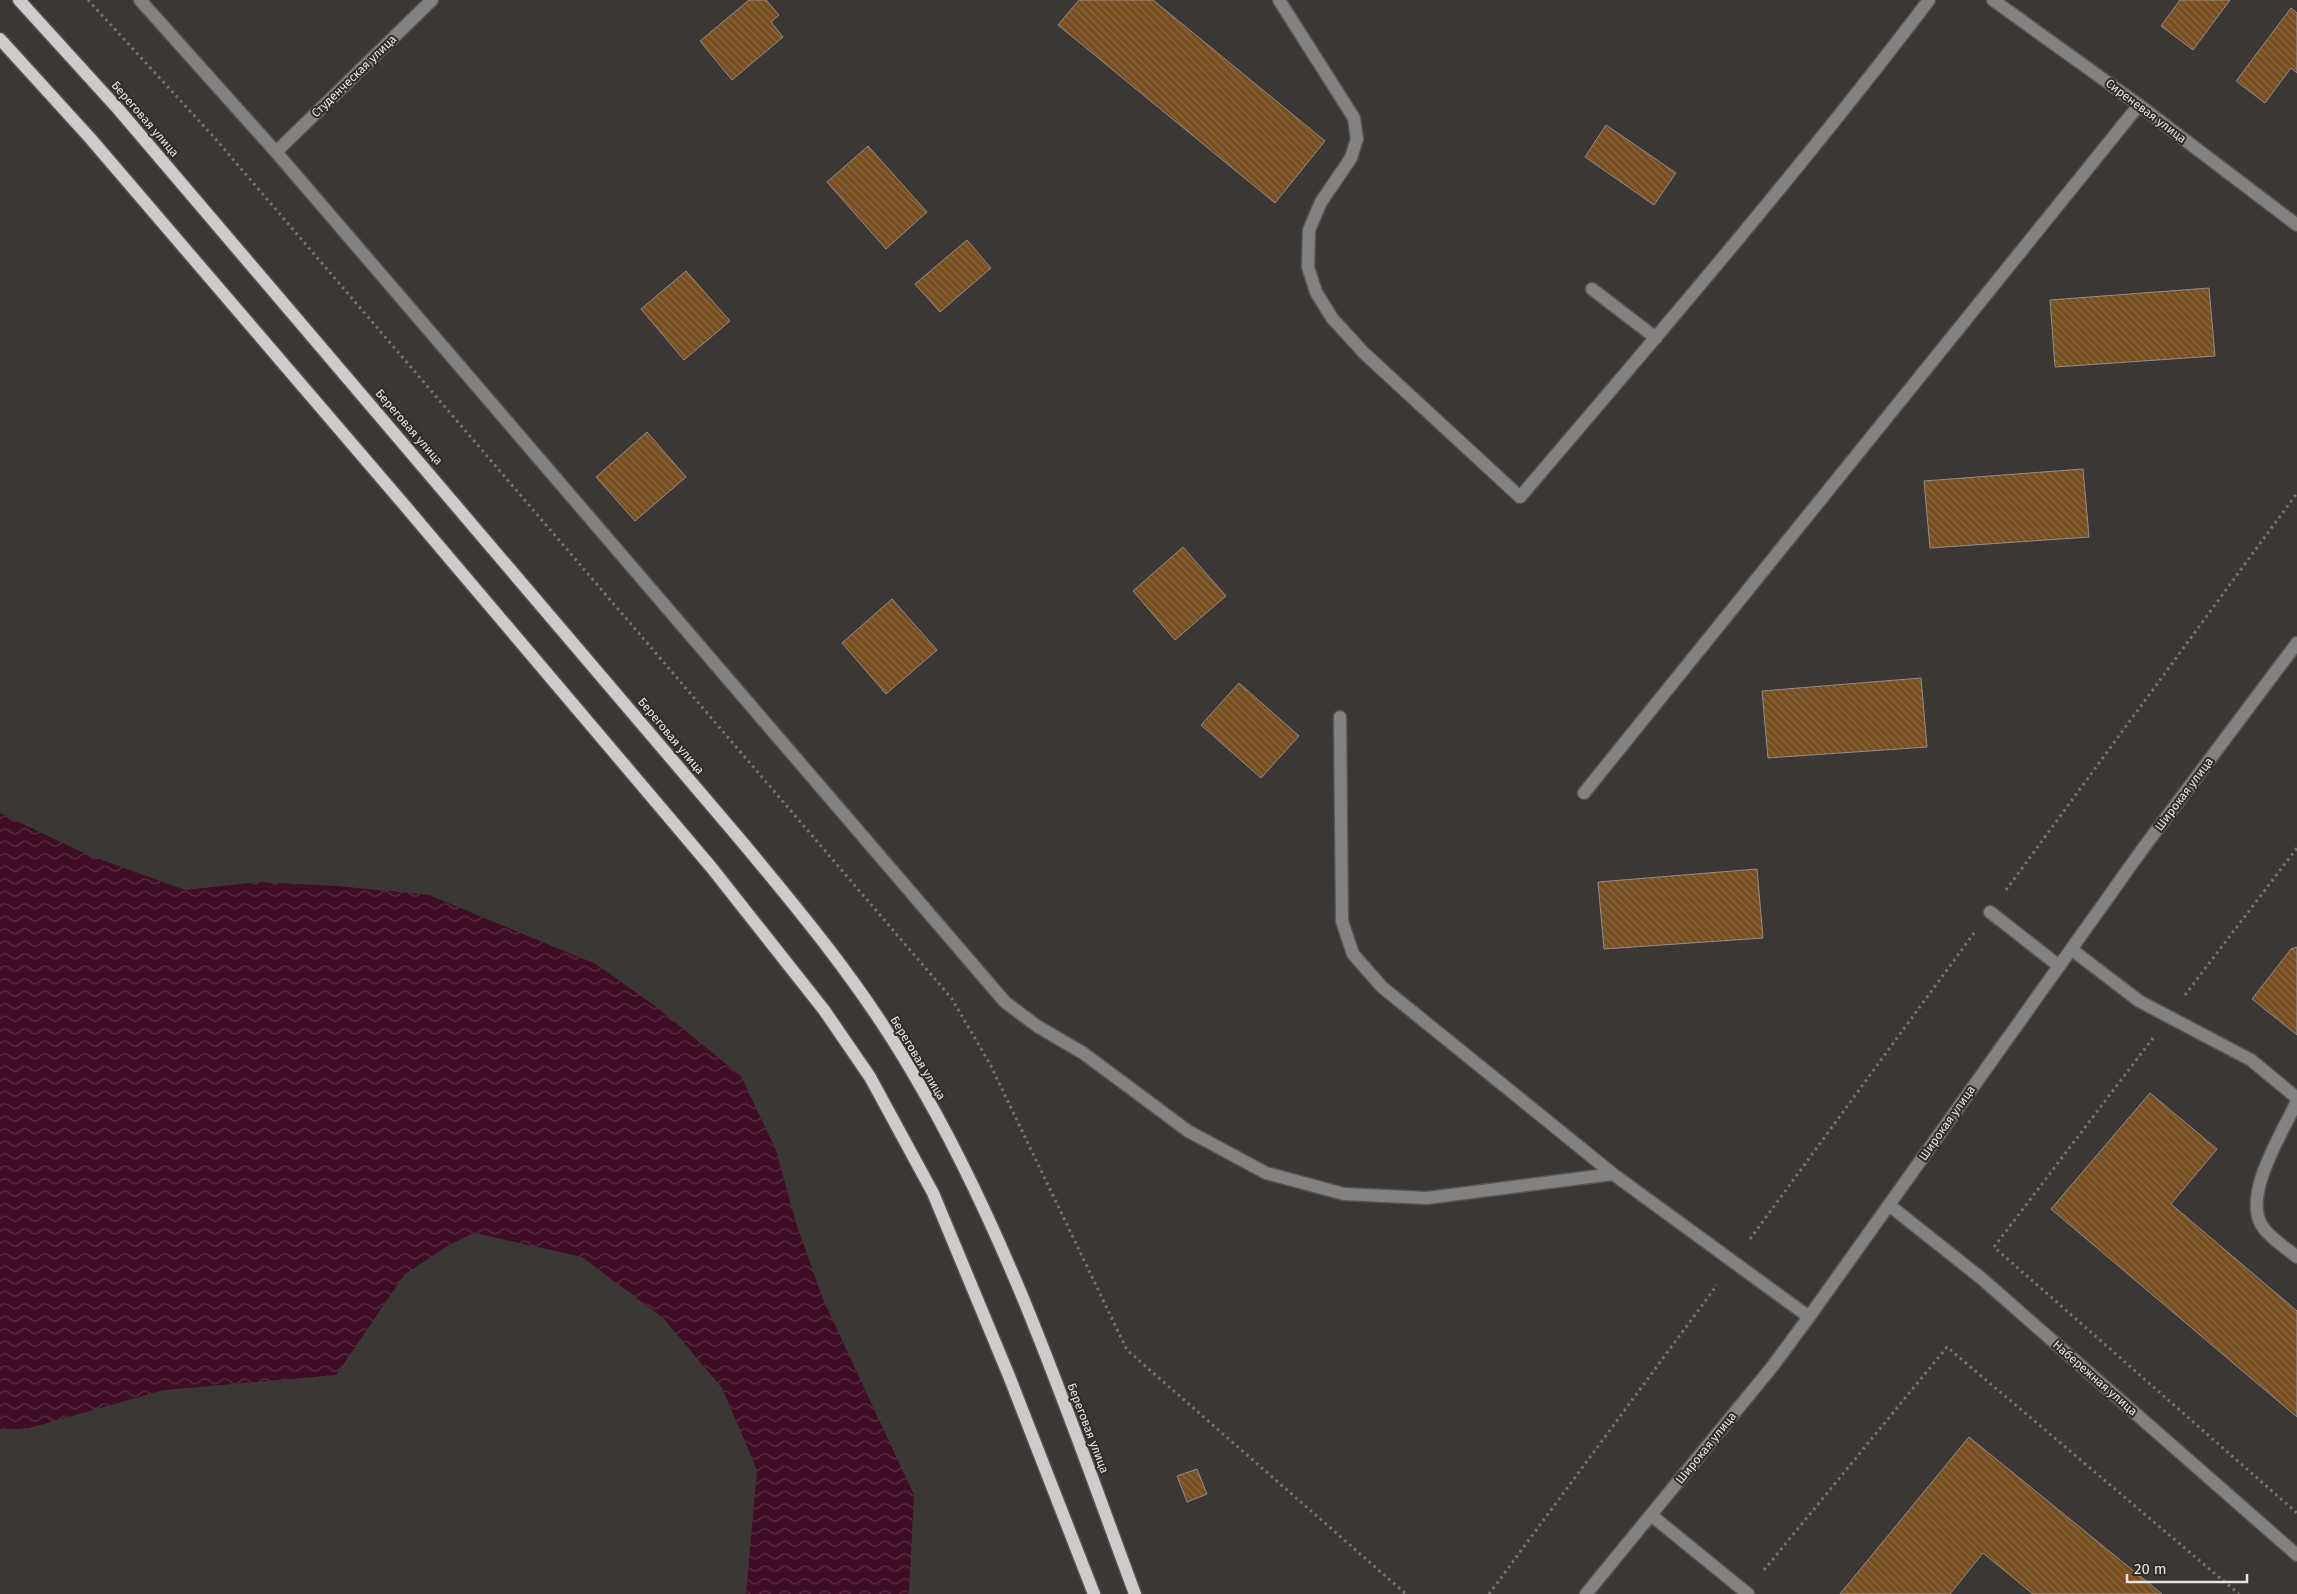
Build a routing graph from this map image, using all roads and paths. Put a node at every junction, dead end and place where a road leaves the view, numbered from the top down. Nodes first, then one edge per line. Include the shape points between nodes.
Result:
1 (19, 0) edge
2 (88, 0) edge
3 (140, 0) edge
4 (432, 0) edge
5 (1279, 0) edge
6 (1928, 0) edge
7 (1993, 0) edge
8 (0, 39) edge
9 (2139, 105) junction
10 (276, 152) junction
11 (2297, 225) edge
12 (1592, 289) dead end
13 (1656, 338) junction
14 (2297, 493) edge
15 (2297, 643) edge
16 (1340, 717) dead end
17 (1584, 793) dead end
18 (2297, 848) edge
19 (1990, 912) junction
20 (2071, 949) junction
21 (2059, 966) junction
22 (2168, 1018) junction
23 (2297, 1100) edge
24 (1613, 1174) junction
25 (1889, 1205) junction
26 (2297, 1257) edge
27 (1734, 1262) junction
28 (1809, 1317) junction
29 (2297, 1513) edge
30 (1652, 1514) junction
31 (2297, 1555) edge
32 (1747, 1593) edge
33 (1094, 1594) edge
34 (1135, 1594) edge
35 (1406, 1594) edge
36 (1489, 1594) edge
37 (1586, 1594) edge
38 (2239, 1594) edge

1 - 34 main road, Береговая улица via 119,110 738,837 804,916 879,1019 910,1068 970,1178 1048,1360
2 - 35 path via 220,144 952,999 995,1073 1127,1350
3 - 10 street
4 - 10 street, Студенческая улица
5 - 13 street via 1354,118 1357,139 1352,158 1321,202 1309,230 1308,267 1316,292 1332,318 1364,353 1520,497
6 - 13 street via 1848,106
7 - 9 street, Сиреневая улица
8 - 33 main road via 90,138 419,522 711,867 824,1010 870,1077 933,1193
9 - 11 street, Сиреневая улица
9 - 17 street
10 - 24 street via 1005,1002 1188,1131 1266,1173 1344,1194 1427,1198
12 - 13 street
14 - 19 path
15 - 20 street, Широкая улица
16 - 24 street via 1342,921 1353,954 1382,987
18 - 22 path
19 - 21 street
19 - 27 path
20 - 21 street, Широкая улица
20 - 22 street via 2139,1001
21 - 25 street, Широкая улица
22 - 23 street via 2250,1060
22 - 29 path via 1994,1247
23 - 26 street via 2263,1175 2256,1201 2257,1216 2263,1228
24 - 27 street
25 - 28 street, Широкая улица
25 - 31 street, Набережная улица via 1981,1278
27 - 28 street
27 - 36 path
28 - 30 street, Широкая улица
30 - 32 street
30 - 37 street, Широкая улица
32 - 38 path via 1947,1347

